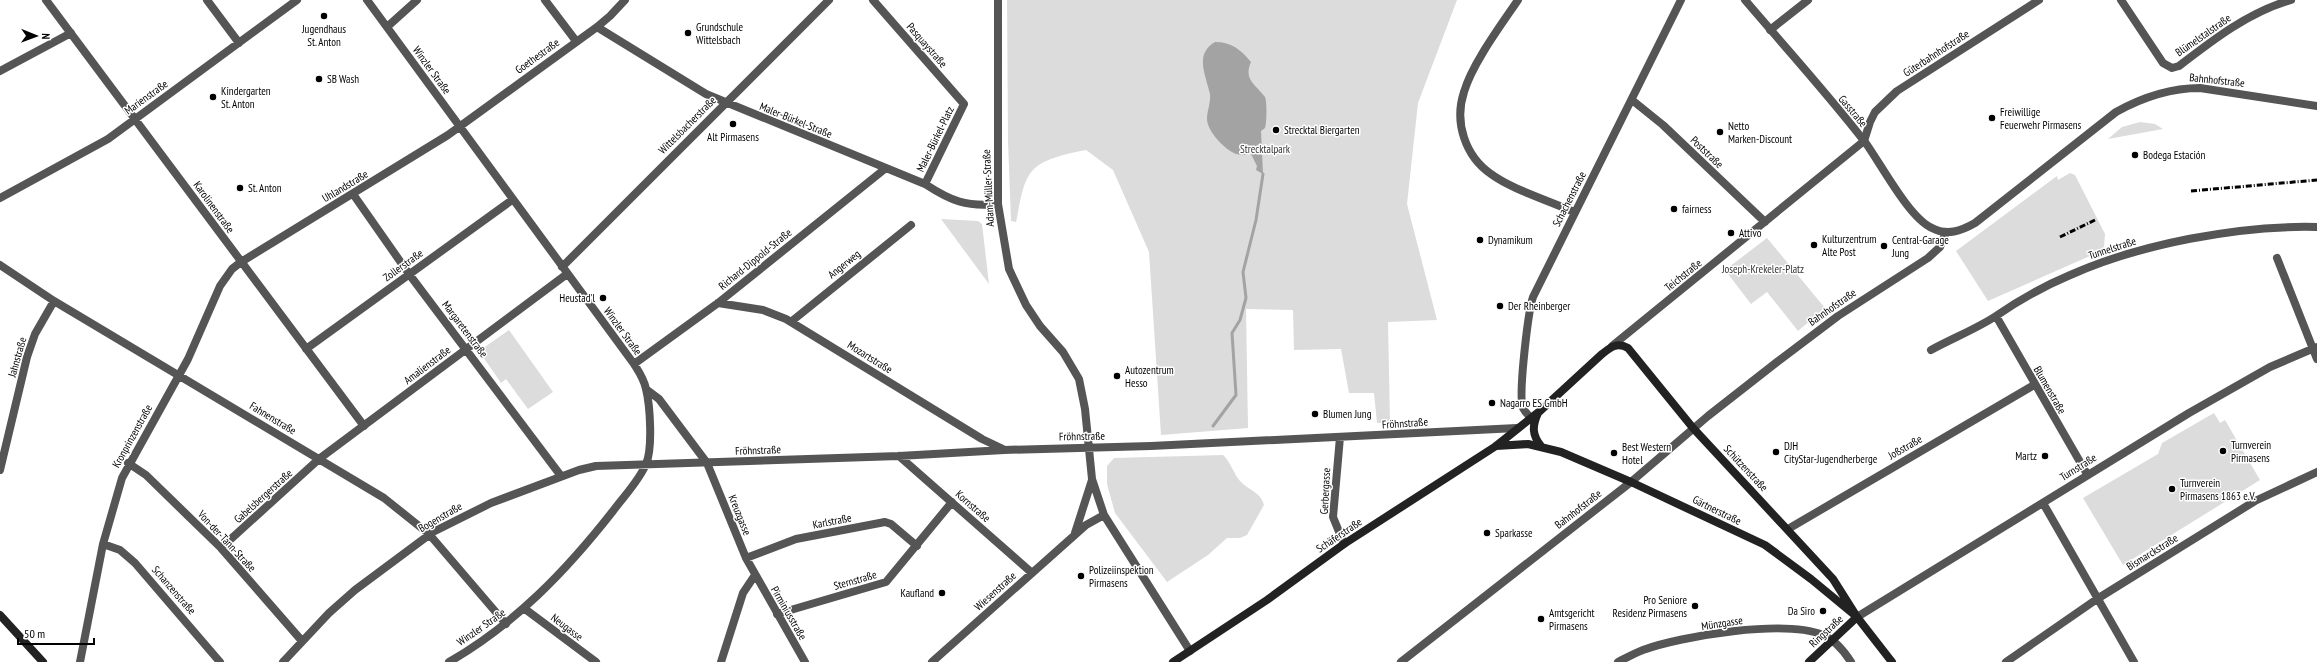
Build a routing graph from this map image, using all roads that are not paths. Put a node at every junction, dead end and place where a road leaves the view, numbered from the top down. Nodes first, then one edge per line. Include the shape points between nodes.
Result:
1 (46, 0) edge
2 (207, 0) edge
3 (297, 0) edge
4 (367, 0) edge
5 (417, 0) edge
6 (545, 0) edge
7 (625, 0) edge
8 (830, 0) edge
9 (873, 0) edge
10 (998, 0) edge
11 (1518, 0) edge
12 (1681, 0) edge
13 (1745, 0) edge
14 (1808, 0) edge
15 (2039, 0) edge
16 (2121, 0) edge
17 (2291, 0) edge
18 (387, 27) junction
19 (597, 27) junction
20 (1770, 30) junction
21 (71, 33) junction
22 (576, 41) junction
23 (239, 43) junction
24 (0, 71) edge
25 (1632, 100) junction
26 (726, 103) junction
27 (964, 104) joint
28 (2314, 105) edge
29 (135, 119) junction
30 (460, 127) junction
31 (1864, 141) junction
32 (886, 168) junction
33 (925, 184) junction
34 (354, 194) junction
35 (0, 198) edge
36 (512, 200) junction
37 (998, 204) junction
38 (1574, 212) junction
39 (1765, 222) junction
40 (911, 225) dead end
41 (2317, 227) edge
42 (1946, 232) junction
43 (2277, 258) dead end
44 (241, 262) junction
45 (0, 265) edge
46 (565, 270) junction
47 (409, 274) junction
48 (54, 301) junction
49 (718, 303) junction
50 (1996, 316) junction
51 (792, 321) junction
52 (1612, 346) junction
53 (306, 348) junction
54 (2315, 348) edge
55 (466, 349) junction
56 (1932, 350) dead end
57 (2317, 359) edge
58 (634, 364) junction
59 (179, 374) junction
60 (2034, 385) junction
61 (647, 390) junction
62 (1540, 411) junction
63 (1531, 418) junction
64 (364, 426) junction
65 (1518, 428) junction
66 (1693, 428) junction
67 (1340, 437) junction
68 (1496, 446) junction
69 (1542, 446) junction
70 (1088, 447) junction
71 (1004, 450) junction
72 (899, 456) junction
73 (319, 459) junction
74 (128, 463) junction
75 (647, 463) junction
76 (707, 463) junction
77 (0, 470) edge
78 (2317, 472) edge
79 (2088, 474) junction
80 (561, 476) junction
81 (1092, 480) junction
82 (1631, 482) junction
83 (952, 502) junction
84 (2043, 503) junction
85 (1104, 515) junction
86 (1788, 529) junction
87 (430, 534) junction
88 (1074, 537) junction
89 (103, 544) junction
90 (1344, 544) junction
91 (917, 546) junction
92 (221, 548) junction
93 (746, 558) junction
94 (1032, 573) junction
95 (755, 575) junction
96 (2097, 599) junction
97 (525, 609) junction
98 (777, 614) junction
99 (0, 615) edge
100 (1857, 617) junction
101 (506, 624) junction
102 (1831, 640) junction
103 (302, 641) junction
104 (1190, 651) junction
105 (464, 653) junction
106 (43, 662) edge
107 (80, 662) edge
108 (220, 662) edge
109 (283, 662) edge
110 (449, 662) edge
111 (466, 662) edge
112 (596, 662) edge
113 (721, 662) edge
114 (805, 662) edge
115 (932, 662) edge
116 (1173, 662) edge
117 (1401, 662) edge
118 (1618, 662) edge
119 (1809, 662) edge
120 (1851, 662) edge
121 (1892, 662) edge
122 (2006, 662) edge
123 (2134, 662) edge

1 - 21 street, Karolinenstraße
2 - 23 street
3 - 23 street, Marienstraße
4 - 18 street, Winzler Straße
5 - 18 street
6 - 22 street
7 - 19 street, Goethestraße
8 - 26 street, Wittelsbacherstraße
9 - 27 street, Pasquaystraße
10 - 37 street, Adam-Müller-Straße
11 - 38 street via 1472,73 1464,92 1461,120 1465,141 1474,158 1490,174
12 - 25 street, Schachenstraße
13 - 20 street, Gasstraße
14 - 20 street
15 - 31 street, Güterbahnhofstraße via 1897,91 1875,112
16 - 17 street, Blümelstalstraße via 2164,63 2172,68 2179,66 2244,20
18 - 30 street, Winzler Straße
19 - 22 street, Goethestraße
19 - 26 street, Maler-Bürkel-Straße via 706,94
20 - 31 street, Gasstraße
21 - 24 street
21 - 29 street, Karolinenstraße
22 - 30 street, Goethestraße
23 - 29 street, Marienstraße
25 - 38 street, Schachenstraße
25 - 39 street, Poststraße via 1663,125
26 - 32 street, Maler-Bürkel-Straße
26 - 46 street, Wittelsbacherstraße
27 - 33 street, Maler-Bürkel-Platz
28 - 42 street, Bahnhofstraße via 2200,88 2186,88 2146,97 2116,112 1988,214 1962,230
29 - 35 street, Marienstraße via 108,138
29 - 44 street, Karolinenstraße
30 - 34 street, Uhlandstraße
30 - 36 street, Winzler Straße
31 - 39 street, Teichstraße
31 - 42 street, Gasstraße via 1912,212 1931,228
32 - 33 street, Maler-Bürkel-Straße
32 - 49 street, Richard-Dippold-Straße
33 - 37 street, Maler-Bürkel-Straße via 960,203
34 - 44 street, Uhlandstraße
34 - 47 street, Margaretenstraße
36 - 46 street, Winzler Straße
36 - 47 street, Zollerstraße
37 - 70 street, Adam-Müller-Straße via 1003,243 1017,290 1040,326 1063,352 1079,379 1085,409
38 - 63 street, Schachenstraße via 1537,287 1530,307 1523,408
39 - 52 street, Teichstraße
40 - 51 street, Angerweg
41 - 50 street, Tunnelstraße via 2242,232 2156,246 2111,259 2068,276 2021,299
42 - 66 street, Bahnhofstraße via 1940,247 1928,258 1838,316
43 - 54 street
44 - 53 street, Karolinenstraße
44 - 59 street, Kronprinzenstraße via 220,286 198,338
45 - 48 street, Fahnenstraße
46 - 55 street, Amalienstraße
46 - 58 street, Winzler Straße
47 - 53 street, Zollerstraße
47 - 55 street, Margaretenstraße
48 - 59 street, Fahnenstraße
48 - 77 street, Jahnstraße via 35,334 27,357
49 - 51 street, Mozartstraße via 763,310
49 - 58 street, Richard-Dippold-Straße
50 - 56 street, Tunnelstraße
50 - 60 street, Blumenstraße
51 - 71 street, Mozartstraße
52 - 62 main road, Teichstraße
52 - 66 main road, Schützenstraße via 1622,345 1628,348
53 - 64 street, Karolinenstraße
54 - 57 street
54 - 79 street, Turnstraße via 2242,382
55 - 64 street, Amalienstraße
55 - 80 street, Margaretenstraße
58 - 61 street, Winzler Straße
59 - 73 street, Fahnenstraße
59 - 74 street, Kronprinzenstraße
60 - 79 street, Blumenstraße
60 - 86 street, Joßstraße
61 - 75 street, Winzler Straße
61 - 76 street, Kreuzgasse via 659,398
62 - 63 main road, Teichstraße
62 - 69 main road via 1533,429 1536,440
63 - 65 main road, Teichstraße
64 - 73 street, Amalienstraße
65 - 67 street, Fröhnstraße
65 - 68 main road, Schäferstraße
66 - 82 street, Bahnhofstraße
66 - 86 main road, Schützenstraße
67 - 70 street, Fröhnstraße
67 - 90 street, Gerbergasse via 1333,516
68 - 69 main road, Gärtnerstraße
68 - 90 main road, Schäferstraße
69 - 82 main road, Gärtnerstraße
70 - 71 street, Fröhnstraße
70 - 81 street
71 - 72 street, Fröhnstraße
72 - 76 street, Fröhnstraße
72 - 83 street, Kornstraße
73 - 87 street, Fahnenstraße via 384,498
73 - 92 street, Gabelsbergerstraße
74 - 89 street, Kronprinzenstraße
74 - 92 street, Von-der-Tann-Straße via 146,475
75 - 76 street, Fröhnstraße
75 - 80 street, Bogenstraße via 596,466
75 - 97 street, Winzler Straße via 601,526
76 - 93 street, Kreuzgasse
78 - 96 street, Bismarckstraße via 2255,501
79 - 84 street, Turnstraße
80 - 87 street, Bogenstraße via 491,503 451,521
81 - 85 street
81 - 88 street
82 - 100 main road, Gärtnerstraße via 1765,546 1811,578
82 - 117 street, Bahnhofstraße
83 - 91 street, Sternstraße
83 - 94 street, Kornstraße
84 - 96 street
84 - 100 street, Turnstraße
85 - 88 street, Wiesenstraße via 1086,525
85 - 104 street
86 - 100 main road, Schützenstraße via 1833,579
87 - 101 street, Fahnenstraße
87 - 103 street, Bogenstraße via 355,590
88 - 94 street, Wiesenstraße
89 - 107 street, Kronprinzenstraße
89 - 108 street, Schanzenstraße via 120,550 135,563
90 - 104 main road, Schäferstraße via 1267,600
91 - 93 street, Karlstraße via 886,522 796,539
91 - 98 street, Sternstraße via 890,578 879,585
92 - 103 street, Von-der-Tann-Straße
93 - 95 street, Kreuzgasse
94 - 115 street, Wiesenstraße
95 - 98 street, Pirminiusstraße
95 - 113 street via 743,593
96 - 122 street, Bismarckstraße
96 - 123 street
97 - 101 street, Winzler Straße
97 - 112 street, Neugasse
98 - 114 street, Pirminiusstraße
99 - 106 main road
100 - 102 main road, Ringstraße
100 - 121 main road, Gärtnerstraße
101 - 105 street, Winzler Straße
102 - 118 street, Münzgasse via 1823,635 1804,631 1768,628 1666,643 1642,650
102 - 119 main road, Ringstraße
102 - 120 street via 1843,650
103 - 109 street, Bogenstraße
104 - 116 main road, Schäferstraße
105 - 110 street, Winzler Straße
105 - 111 street

